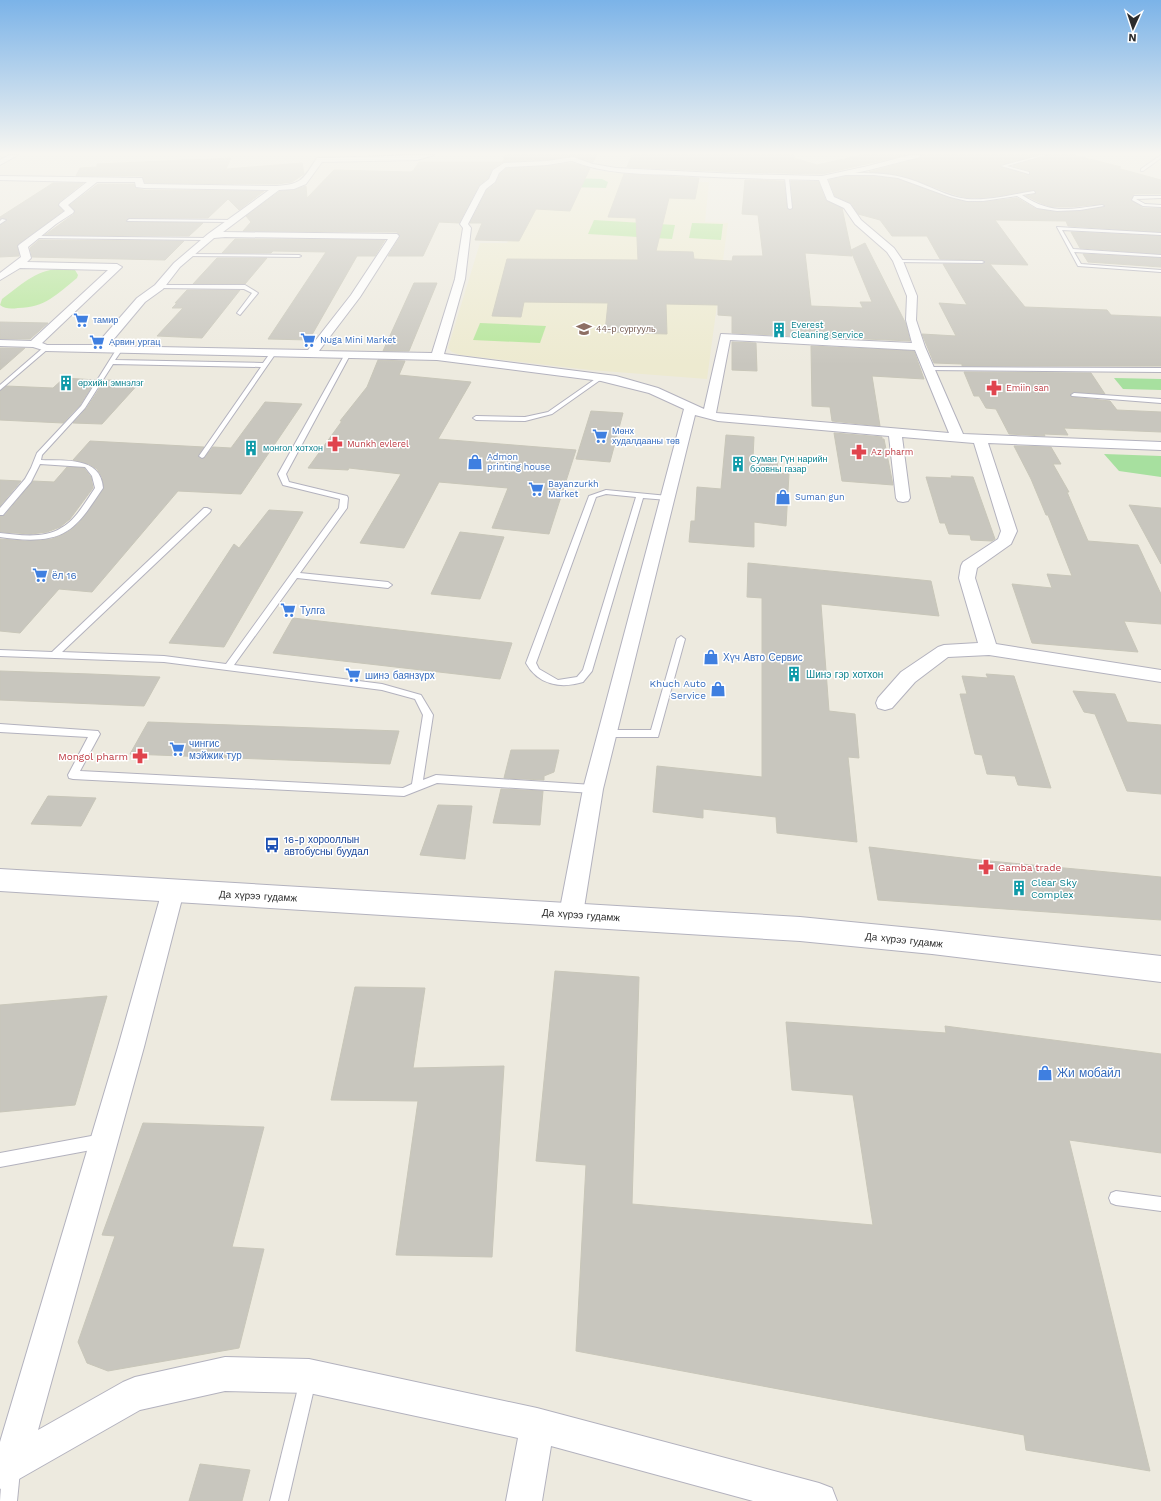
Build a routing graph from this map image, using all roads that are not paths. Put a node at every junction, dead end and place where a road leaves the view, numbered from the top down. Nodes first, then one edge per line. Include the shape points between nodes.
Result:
1 (49, 225) edge
2 (226, 225) edge
3 (465, 225) edge
4 (862, 225) edge
5 (1161, 234) edge
6 (35, 237) junction
7 (208, 238) junction
8 (1071, 250) junction
9 (188, 255) junction
10 (299, 256) dead end
11 (1161, 256) edge
12 (898, 261) junction
13 (982, 262) dead end
14 (18, 265) junction
15 (1161, 271) edge
16 (0, 277) edge
17 (159, 286) junction
18 (240, 312) dead end
19 (0, 343) edge
20 (40, 346) junction
21 (919, 347) junction
22 (99, 349) junction
23 (119, 350) junction
24 (273, 353) junction
25 (311, 354) junction
26 (347, 355) junction
27 (437, 357) junction
28 (112, 362) junction
29 (265, 366) junction
30 (928, 368) junction
31 (1161, 370) edge
32 (600, 377) junction
33 (0, 388) edge
34 (1074, 395) dead end
35 (1161, 401) edge
36 (690, 409) junction
37 (709, 415) junction
38 (476, 418) dead end
39 (895, 433) junction
40 (958, 438) junction
41 (980, 439) junction
42 (1161, 446) edge
43 (202, 456) dead end
44 (36, 462) junction
45 (640, 495) junction
46 (668, 498) junction
47 (903, 498) dead end
48 (207, 510) dead end
49 (0, 513) edge
50 (0, 535) edge
51 (295, 574) junction
52 (388, 585) dead end
53 (682, 640) dead end
54 (989, 649) junction
55 (0, 652) edge
56 (54, 655) junction
57 (228, 667) junction
58 (1161, 676) edge
59 (886, 703) dead end
60 (0, 728) edge
61 (608, 734) junction
62 (417, 787) junction
63 (593, 789) junction
64 (0, 880) edge
65 (173, 891) junction
66 (571, 914) junction
67 (1161, 969) edge
68 (104, 1140) junction
69 (0, 1160) edge
70 (1116, 1198) dead end
71 (1161, 1204) edge
72 (309, 1376) junction
73 (537, 1425) junction
74 (6, 1468) edge
75 (8, 1501) edge
76 (279, 1501) edge
77 (524, 1501) edge
78 (819, 1501) edge

1 - 6 street
2 - 7 street
3 - 27 street via 467,228 460,279
4 - 12 street via 891,250
5 - 8 lane via 1059,228
6 - 7 lane
6 - 14 street via 23,246 26,258
7 - 9 street
7 - 25 street via 394,236 355,297
8 - 11 lane
8 - 15 lane via 1080,264
9 - 10 lane
9 - 17 street
12 - 13 lane
12 - 21 street via 912,296 911,320
14 - 16 street
14 - 20 street via 117,267
17 - 18 lane via 245,287 255,293
17 - 22 street via 141,300
19 - 20 street
20 - 22 street
20 - 33 lane
21 - 30 street
21 - 37 street via 725,336
22 - 23 street
23 - 24 street
23 - 28 lane
24 - 25 street
24 - 29 lane
25 - 26 street
26 - 27 street
26 - 51 lane via 282,474 286,483 344,498 343,508
27 - 32 street
28 - 29 lane
28 - 44 lane via 83,408 39,454
29 - 43 lane
30 - 31 lane
30 - 40 street
32 - 36 street via 652,389
32 - 38 lane via 550,413 525,419
34 - 35 lane
36 - 37 street
36 - 46 street
37 - 39 street
39 - 40 street
39 - 47 street
40 - 41 street
41 - 42 street
41 - 54 street via 1009,531 1005,541 969,566 967,578
44 - 49 lane via 28,480
44 - 50 lane via 87,466 96,474 99,488 69,526 59,533 48,536
45 - 45 lane via 606,492 593,496 531,663 535,671 557,683 580,680 587,671
45 - 46 lane
46 - 61 street
48 - 56 lane
51 - 52 lane
51 - 57 lane
53 - 61 lane via 655,734
54 - 58 street
54 - 59 street via 944,651 908,677
55 - 56 lane
56 - 57 lane via 164,659
57 - 62 lane via 382,687 418,697 428,715
60 - 62 lane via 95,734 73,775 404,792
61 - 63 street
62 - 63 lane via 436,779
63 - 66 street
64 - 65 main road, Да хүрээ гудамж
65 - 66 main road, Да хүрээ гудамж
65 - 68 street
66 - 67 main road, Да хүрээ гудамж via 808,930
68 - 69 lane
68 - 74 street
70 - 71 lane
72 - 73 street
72 - 74 street via 225,1374 135,1394
72 - 76 lane
73 - 77 street
73 - 78 street
74 - 75 lane

